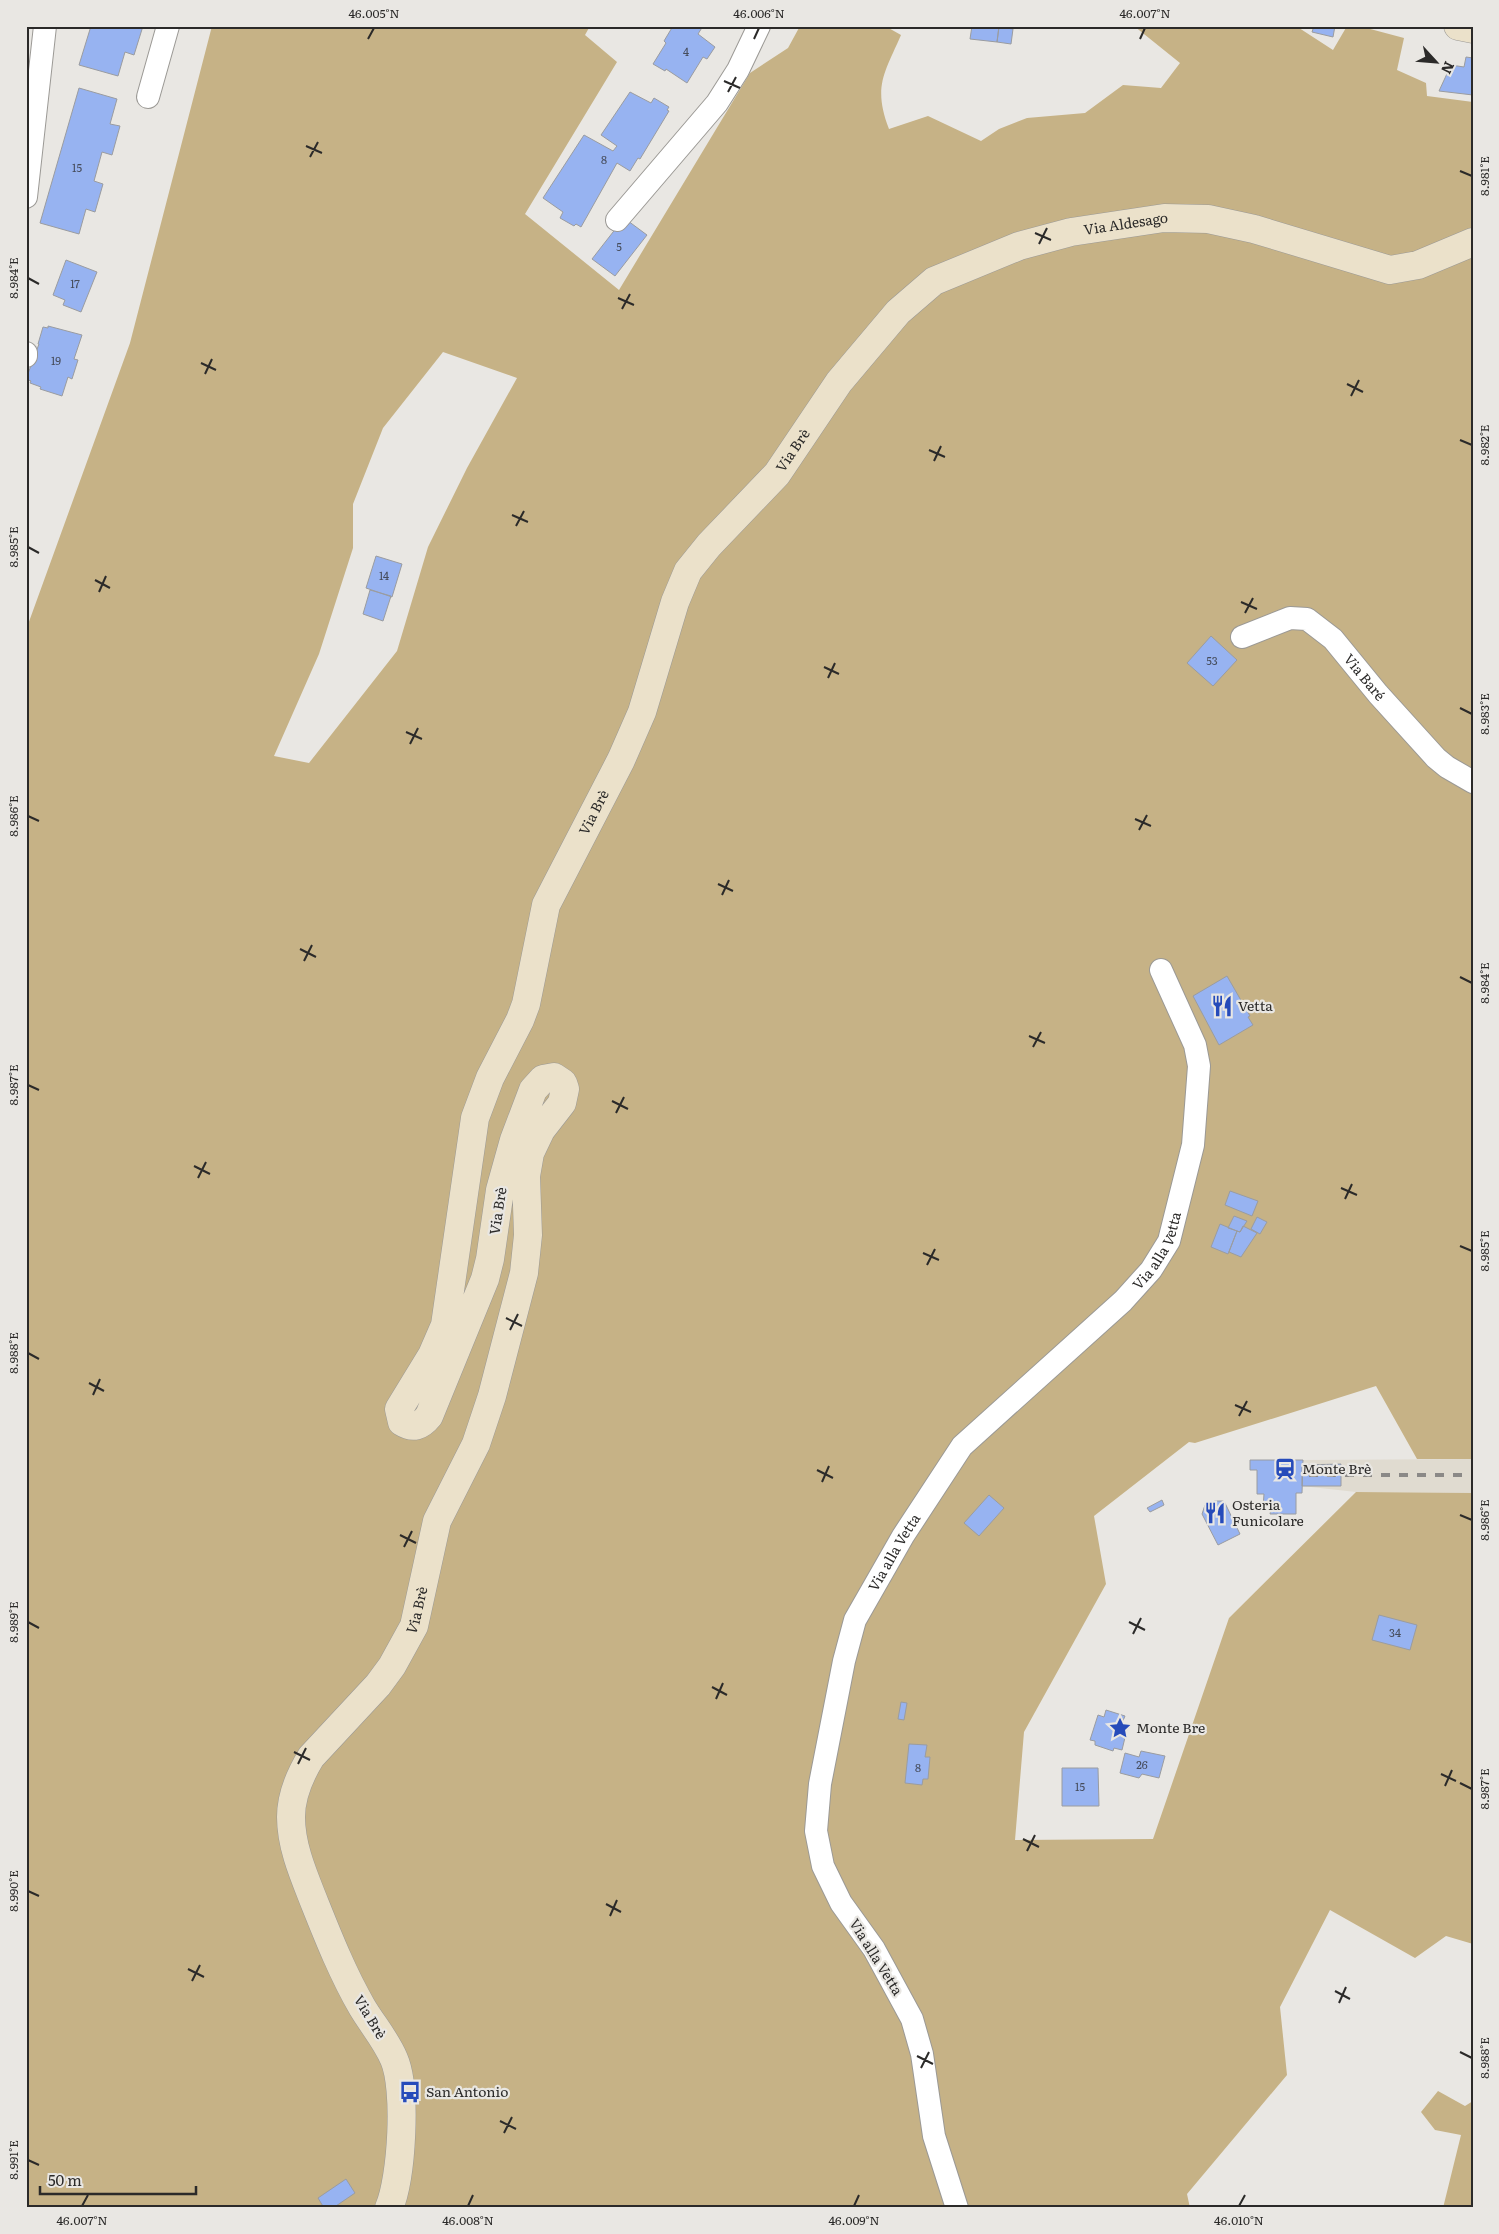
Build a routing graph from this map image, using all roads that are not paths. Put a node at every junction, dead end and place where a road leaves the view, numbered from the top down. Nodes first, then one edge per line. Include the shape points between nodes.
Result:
1 (45, 26) edge
2 (168, 26) edge
3 (759, 26) edge
4 (1458, 26) edge
5 (1473, 29) edge
6 (148, 97) dead end
7 (26, 197) edge
8 (618, 220) dead end
9 (1473, 242) edge
10 (828, 397) joint
11 (1242, 637) dead end
12 (1473, 782) edge
13 (1161, 970) dead end
14 (389, 2208) edge
15 (957, 2208) edge

1 - 7 street
2 - 6 street
3 - 8 street via 738,70 717,103
4 - 5 street
9 - 10 street, Via Aldesago via 1418,265 1390,270 1254,229 1208,220 1164,218 1072,232 1019,246 934,281 898,312
10 - 14 street, Via Brè via 777,474 688,571 675,602 642,712 621,760 546,905 526,1004 487,1084 475,1118 445,1325 432,1355 401,1403 400,1416 402,1422 413,1427 429,1416 485,1279 500,1190 514,1140 534,1090 543,1079 554,1077 563,1083 564,1096 530,1153 526,1176 528,1235 524,1273 492,1396 476,1444 437,1521 419,1611 408,1639 378,1685 311,1757 292,1800 291,1832 333,1950 362,2008 387,2045 399,2075 398,2172
11 - 12 street, Via Baré via 1290,618 1307,619 1333,639 1436,758
13 - 15 street, Via alla Vetta via 1195,1045 1199,1066 1193,1145 1169,1241 1151,1270 1123,1302 962,1446 903,1536 855,1620 820,1784 816,1831 823,1866 841,1903 874,1948 912,2019 922,2054 934,2136

